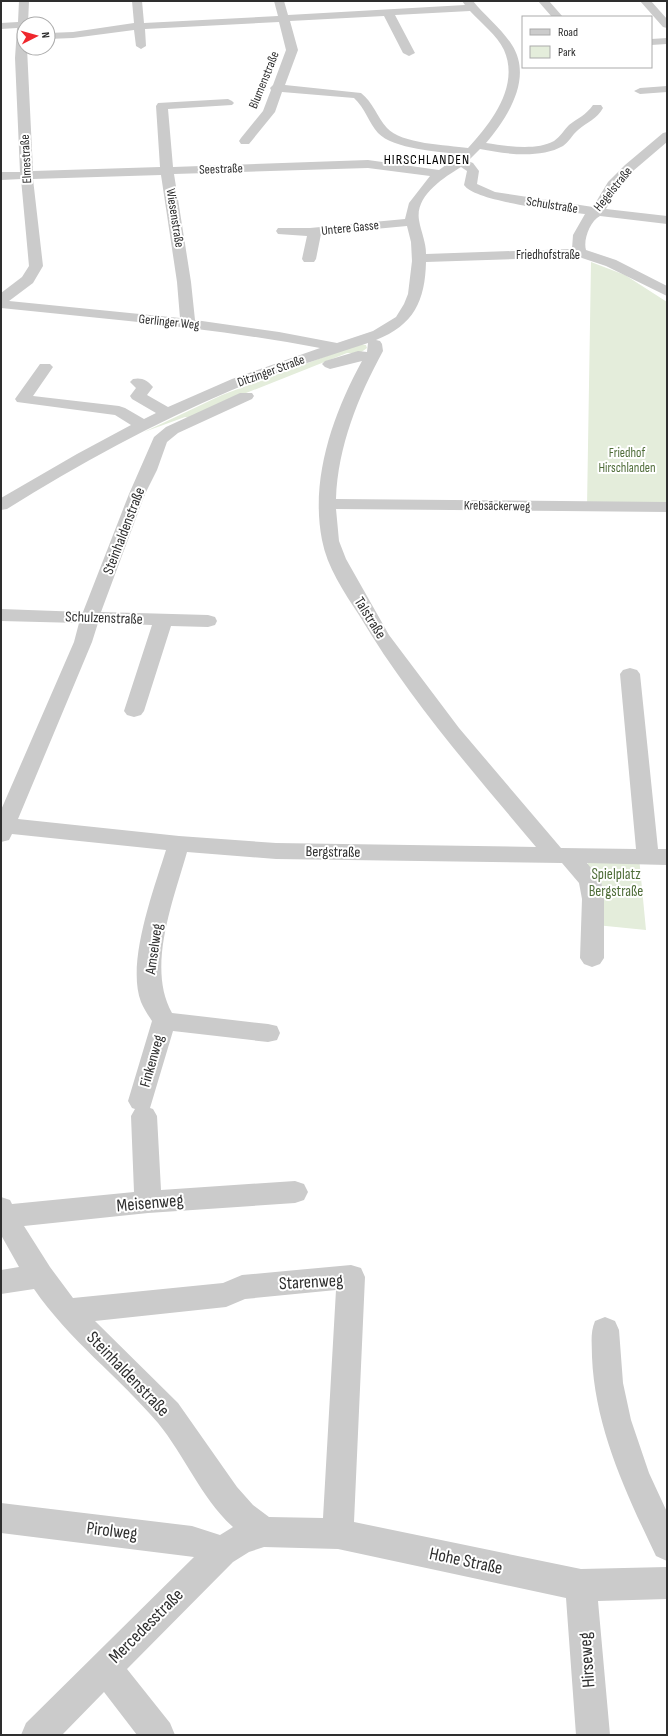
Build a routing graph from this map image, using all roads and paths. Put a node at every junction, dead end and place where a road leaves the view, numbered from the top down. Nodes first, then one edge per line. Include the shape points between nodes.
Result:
1 (24, 1) edge
2 (137, 1) edge
3 (279, 1) edge
4 (543, 1) edge
5 (644, 1) edge
6 (366, 2) dead end
7 (469, 4) edge
8 (423, 11) junction
9 (388, 13) junction
10 (24, 16) edge
11 (557, 16) edge
12 (283, 18) junction
13 (667, 25) edge
14 (1, 26) edge
15 (140, 26) junction
16 (16, 31) edge
17 (73, 35) junction
18 (56, 36) edge
19 (56, 41) edge
20 (667, 41) edge
21 (652, 42) edge
22 (141, 46) dead end
23 (408, 53) dead end
24 (26, 56) edge
25 (276, 88) junction
26 (667, 89) edge
27 (640, 91) dead end
28 (228, 103) dead end
29 (597, 108) dead end
30 (667, 136) edge
31 (245, 141) dead end
32 (474, 149) junction
33 (459, 162) junction
34 (167, 171) junction
35 (440, 174) junction
36 (27, 175) junction
37 (1, 176) edge
38 (597, 212) junction
39 (667, 220) edge
40 (412, 222) junction
41 (283, 231) dead end
42 (315, 232) junction
43 (580, 253) junction
44 (420, 258) junction
45 (309, 259) dead end
46 (667, 292) edge
47 (1, 300) edge
48 (1, 304) edge
49 (188, 323) junction
50 (370, 337) junction
51 (336, 348) junction
52 (372, 357) junction
53 (46, 367) dead end
54 (138, 382) dead end
55 (278, 383) dead end
56 (257, 392) dead end
57 (168, 414) junction
58 (143, 426) junction
59 (327, 504) junction
60 (1, 505) edge
61 (667, 507) edge
62 (1, 615) edge
63 (90, 618) junction
64 (163, 621) junction
65 (208, 621) dead end
66 (630, 674) dead end
67 (134, 711) dead end
68 (2, 828) edge
69 (179, 844) junction
70 (562, 856) junction
71 (658, 857) edge
72 (592, 958) dead end
73 (164, 1021) junction
74 (268, 1032) dead end
75 (295, 1192) dead end
76 (148, 1202) junction
77 (3, 1212) edge
78 (41, 1276) junction
79 (1, 1282) edge
80 (68, 1311) junction
81 (605, 1330) dead end
82 (1, 1518) edge
83 (264, 1532) junction
84 (338, 1534) junction
85 (667, 1545) edge
86 (222, 1551) junction
87 (667, 1583) edge
88 (581, 1585) junction
89 (105, 1667) junction
90 (38, 1735) edge
91 (158, 1735) edge
92 (593, 1735) edge

1 - 10 street, Elmestraße
2 - 15 street
3 - 12 street, Blumenstraße
4 - 11 street
5 - 13 street
6 - 8 street
7 - 8 street
7 - 32 street, Ditzinger Straße via 510,50 516,73 502,113
8 - 9 street
9 - 12 street
9 - 23 street
12 - 15 street
12 - 25 street, Blumenstraße via 292,50
14 - 16 street
15 - 17 street
15 - 22 street
17 - 18 street
17 - 19 street
20 - 21 street
24 - 36 street, Elmestraße
25 - 31 street, Blumenstraße via 269,112
25 - 32 street via 357,95 362,98 373,118 387,135 411,142
26 - 27 street
28 - 34 street, Wiesenstraße via 162,106
29 - 32 street via 594,114 573,128 559,144 522,150
30 - 38 street, Hegelstraße via 629,168 613,186
32 - 33 street, Ditzinger Straße
33 - 35 street, Ditzinger Straße
33 - 38 street, Schulstraße via 469,166 473,171 470,185 474,188 516,199
34 - 35 street, Seestraße via 368,164
34 - 36 street, Seestraße
34 - 49 street, Wiesenstraße
35 - 40 street, Ditzinger Straße via 428,185 414,205
36 - 37 street, Seestraße
36 - 47 street, Elmestraße via 36,266 28,280
38 - 39 street, Schulstraße
38 - 43 street, Hegelstraße via 591,215 580,236
40 - 42 street, Untere Gasse
40 - 44 street, Ditzinger Straße
41 - 42 street
42 - 45 street, Untere Gasse
43 - 44 street, Friedhofstraße
43 - 46 street, Friedhofstraße via 611,263
44 - 50 street, Ditzinger Straße via 415,292 408,311 399,322
48 - 49 street, Gerlinger Weg
49 - 51 street, Gerlinger Weg via 279,336
50 - 51 street, Ditzinger Straße
50 - 52 street, Talstraße via 376,346
51 - 57 street, Ditzinger Straße via 225,388
52 - 55 street via 343,359
52 - 59 street, Talstraße via 340,426
53 - 58 street via 22,399 119,411
54 - 57 street via 145,387 138,396
56 - 63 street, Steinhaldenstraße via 172,430 160,440 149,470 136,494
57 - 58 street, Ditzinger Straße
58 - 60 street, Ditzinger Straße via 68,464
59 - 61 street, Krebsäckerweg
59 - 70 street, Talstraße via 329,533 339,563 374,627 411,680 466,748
62 - 63 street, Schulzenstraße
63 - 64 street, Schulzenstraße
63 - 68 street, Steinhaldenstraße
64 - 65 street, Schulzenstraße
64 - 67 street
66 - 71 street
68 - 69 street, Bergstraße
69 - 70 street, Bergstraße via 276,851
69 - 73 street, Amselweg via 152,947 148,973 153,1001
70 - 71 street, Bergstraße
70 - 72 street, Talstraße via 590,881 593,899
73 - 74 street
73 - 76 street, Finkenweg via 143,1108
75 - 76 street, Meisenweg
76 - 77 street, Meisenweg
77 - 78 street, Steinhaldenstraße
78 - 79 street
78 - 80 street, Steinhaldenstraße
80 - 83 street, Steinhaldenstraße via 168,1414 194,1446 216,1483 237,1510
80 - 84 street, Starenweg via 226,1296 242,1287 350,1277
81 - 85 street via 611,1398 621,1440 633,1475
82 - 86 street, Pirolweg via 192,1541
83 - 84 street, Hohe Straße
83 - 86 street, Mercedesstraße via 241,1539
84 - 88 street, Hohe Straße
86 - 89 street, Mercedesstraße
87 - 88 street, Hohe Straße
88 - 92 street, Hirseweg
89 - 90 street, Mercedesstraße
89 - 91 street

